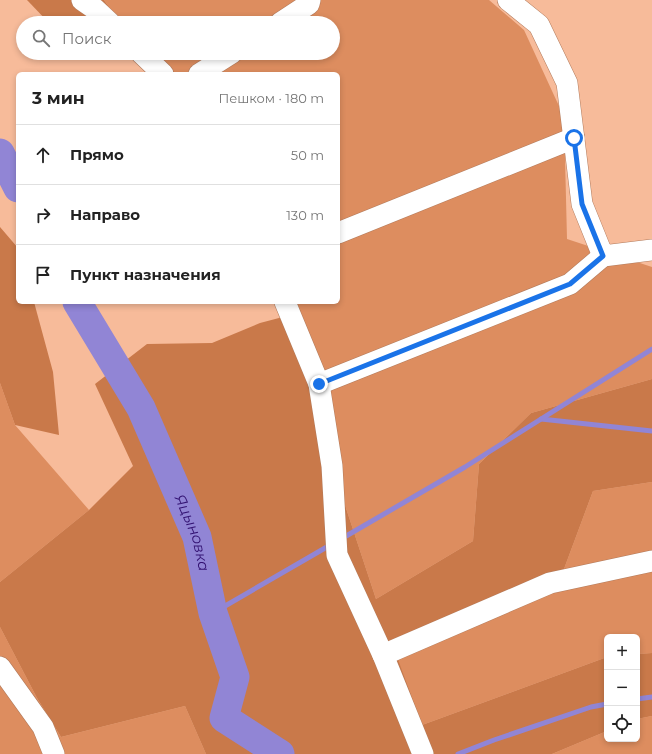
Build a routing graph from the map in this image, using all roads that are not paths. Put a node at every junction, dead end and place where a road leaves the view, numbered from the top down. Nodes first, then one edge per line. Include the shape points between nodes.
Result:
1 (82, 0) edge
2 (310, 0) edge
3 (508, 0) edge
4 (102, 16) edge
5 (291, 16) edge
6 (148, 60) edge
7 (221, 60) edge
8 (161, 72) edge
9 (202, 72) edge
10 (574, 138) junction
11 (340, 232) edge
12 (652, 250) edge
13 (603, 256) junction
14 (286, 304) edge
15 (319, 384) junction
16 (652, 561) edge
17 (383, 655) junction
18 (0, 667) edge
19 (54, 754) edge
20 (423, 754) edge

1 - 4 lane
2 - 5 lane via 309,4
3 - 10 lane via 539,25 567,83
6 - 8 lane
7 - 9 lane
10 - 11 lane
10 - 13 lane via 582,204
12 - 13 lane
13 - 15 lane via 570,284
14 - 15 lane
15 - 17 lane via 332,466 337,553
16 - 17 lane via 550,583
17 - 20 lane
18 - 19 lane via 43,728

